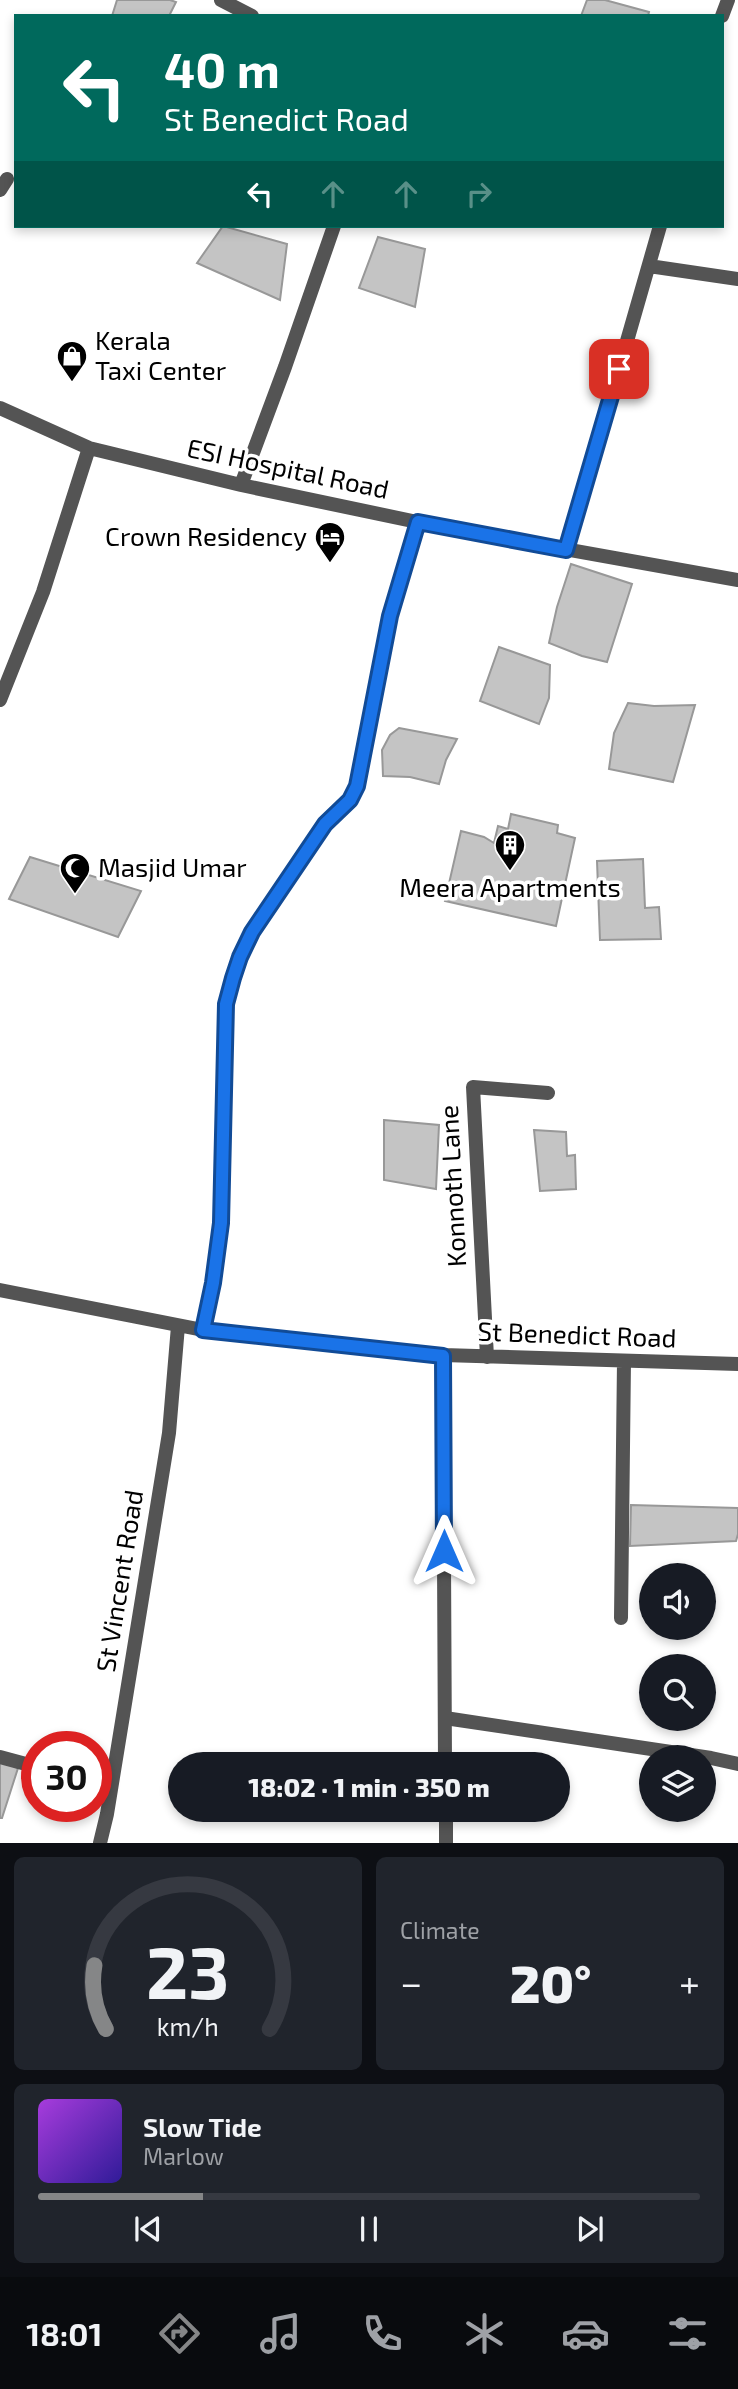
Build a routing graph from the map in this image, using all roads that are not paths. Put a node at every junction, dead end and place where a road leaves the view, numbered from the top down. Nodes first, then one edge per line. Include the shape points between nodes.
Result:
1 (221, 0) edge
2 (248, 14) edge
3 (333, 228) edge
4 (659, 228) edge
5 (649, 266) junction
6 (738, 279) edge
7 (0, 408) edge
8 (89, 448) junction
9 (241, 485) junction
10 (418, 522) junction
11 (566, 550) junction
12 (738, 580) edge
13 (0, 700) edge
14 (548, 1093) dead end
15 (0, 1290) edge
16 (178, 1326) junction
17 (203, 1330) junction
18 (443, 1356) junction
19 (487, 1357) junction
20 (624, 1361) junction
21 (738, 1364) edge
22 (621, 1618) dead end
23 (445, 1718) junction
24 (445, 1752) edge
25 (0, 1757) edge
26 (21, 1763) edge
27 (738, 1764) edge
28 (112, 1783) edge
29 (104, 1822) edge
30 (446, 1822) edge
31 (100, 1843) edge
32 (446, 1843) edge

1 - 2 street
3 - 9 street
4 - 5 street
5 - 6 street
5 - 11 street
7 - 8 street, ESI Hospital Road
8 - 9 street, ESI Hospital Road
8 - 13 street via 43,592
9 - 10 street, ESI Hospital Road
10 - 11 street, ESI Hospital Road
10 - 17 street via 390,616 357,786 350,800 325,824 252,932 226,1004 221,1223
11 - 12 street, ESI Hospital Road
14 - 19 street, Konnoth Lane via 473,1087
15 - 16 street, St Benedict Road
16 - 17 street, St Benedict Road
16 - 28 street, St Vincent Road via 169,1433
17 - 18 street, St Benedict Road
18 - 19 street, St Benedict Road
18 - 23 street
19 - 20 street, St Benedict Road
20 - 21 street, St Benedict Road
20 - 22 street
23 - 24 street
23 - 27 street
25 - 26 street
29 - 31 street, St Vincent Road
30 - 32 street

